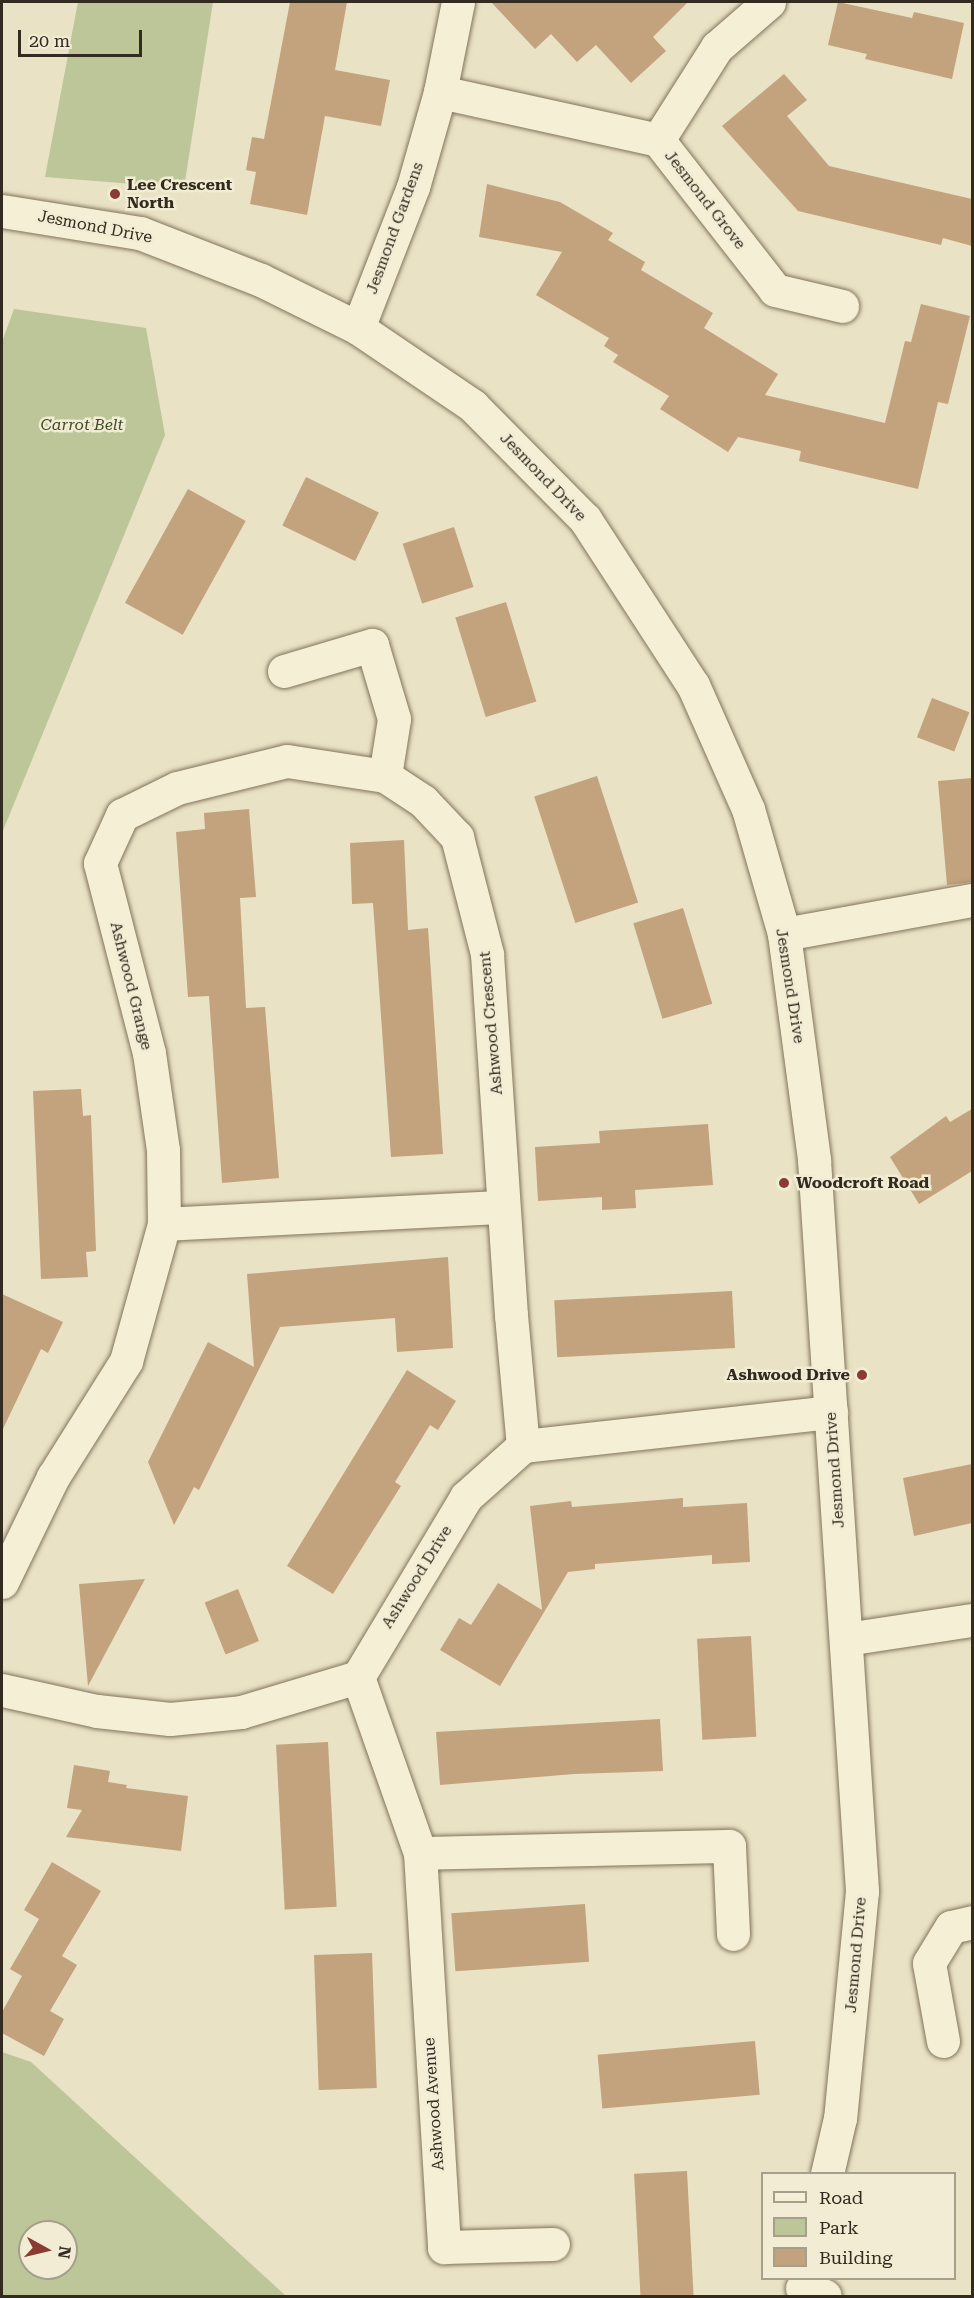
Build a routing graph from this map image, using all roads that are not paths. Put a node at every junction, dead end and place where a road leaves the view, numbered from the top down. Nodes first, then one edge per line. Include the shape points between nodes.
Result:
1 (458, 2) edge
2 (769, 2) edge
3 (440, 92) junction
4 (658, 140) junction
5 (2, 211) edge
6 (842, 306) dead end
7 (358, 328) junction
8 (284, 671) dead end
9 (384, 776) junction
10 (177, 788) joint
11 (972, 900) edge
12 (784, 934) junction
13 (503, 1207) junction
14 (164, 1224) junction
15 (831, 1412) junction
16 (523, 1446) junction
17 (2, 1582) edge
18 (972, 1620) edge
19 (846, 1639) junction
20 (358, 1677) junction
21 (2, 1690) edge
22 (420, 1853) junction
23 (972, 1922) edge
24 (733, 1934) dead end
25 (943, 2041) dead end
26 (827, 2172) edge
27 (553, 2244) dead end

1 - 3 street, Jesmond Gardens
2 - 4 street, Jesmond Grove via 717,47
3 - 4 street
3 - 7 street, Jesmond Gardens via 413,187
4 - 6 street, Jesmond Grove via 775,290
5 - 7 street, Jesmond Drive via 140,233 261,280
7 - 12 street, Jesmond Drive via 473,406 585,519 693,685 748,809
8 - 9 street via 372,645 394,719
9 - 10 street, Ashwood Crescent via 287,760
9 - 13 street, Ashwood Crescent via 423,801 457,837 487,954
10 - 14 street, Ashwood Grange via 122,815 100,863 149,1053 163,1150
11 - 12 street
12 - 15 street, Jesmond Drive via 814,1160
13 - 14 street
13 - 16 street, Ashwood Crescent
14 - 17 street, Ashwood Grange via 126,1361 53,1477
15 - 16 street
15 - 19 street, Jesmond Drive
16 - 20 street, Ashwood Drive via 466,1497
18 - 19 street
19 - 26 street, Jesmond Drive via 862,1891 840,2118
20 - 21 street via 241,1712 170,1719 97,1711
20 - 22 street, Ashwood Avenue
22 - 24 street via 729,1846
22 - 27 street, Ashwood Avenue via 444,2247
23 - 25 street via 951,1927 929,1963

